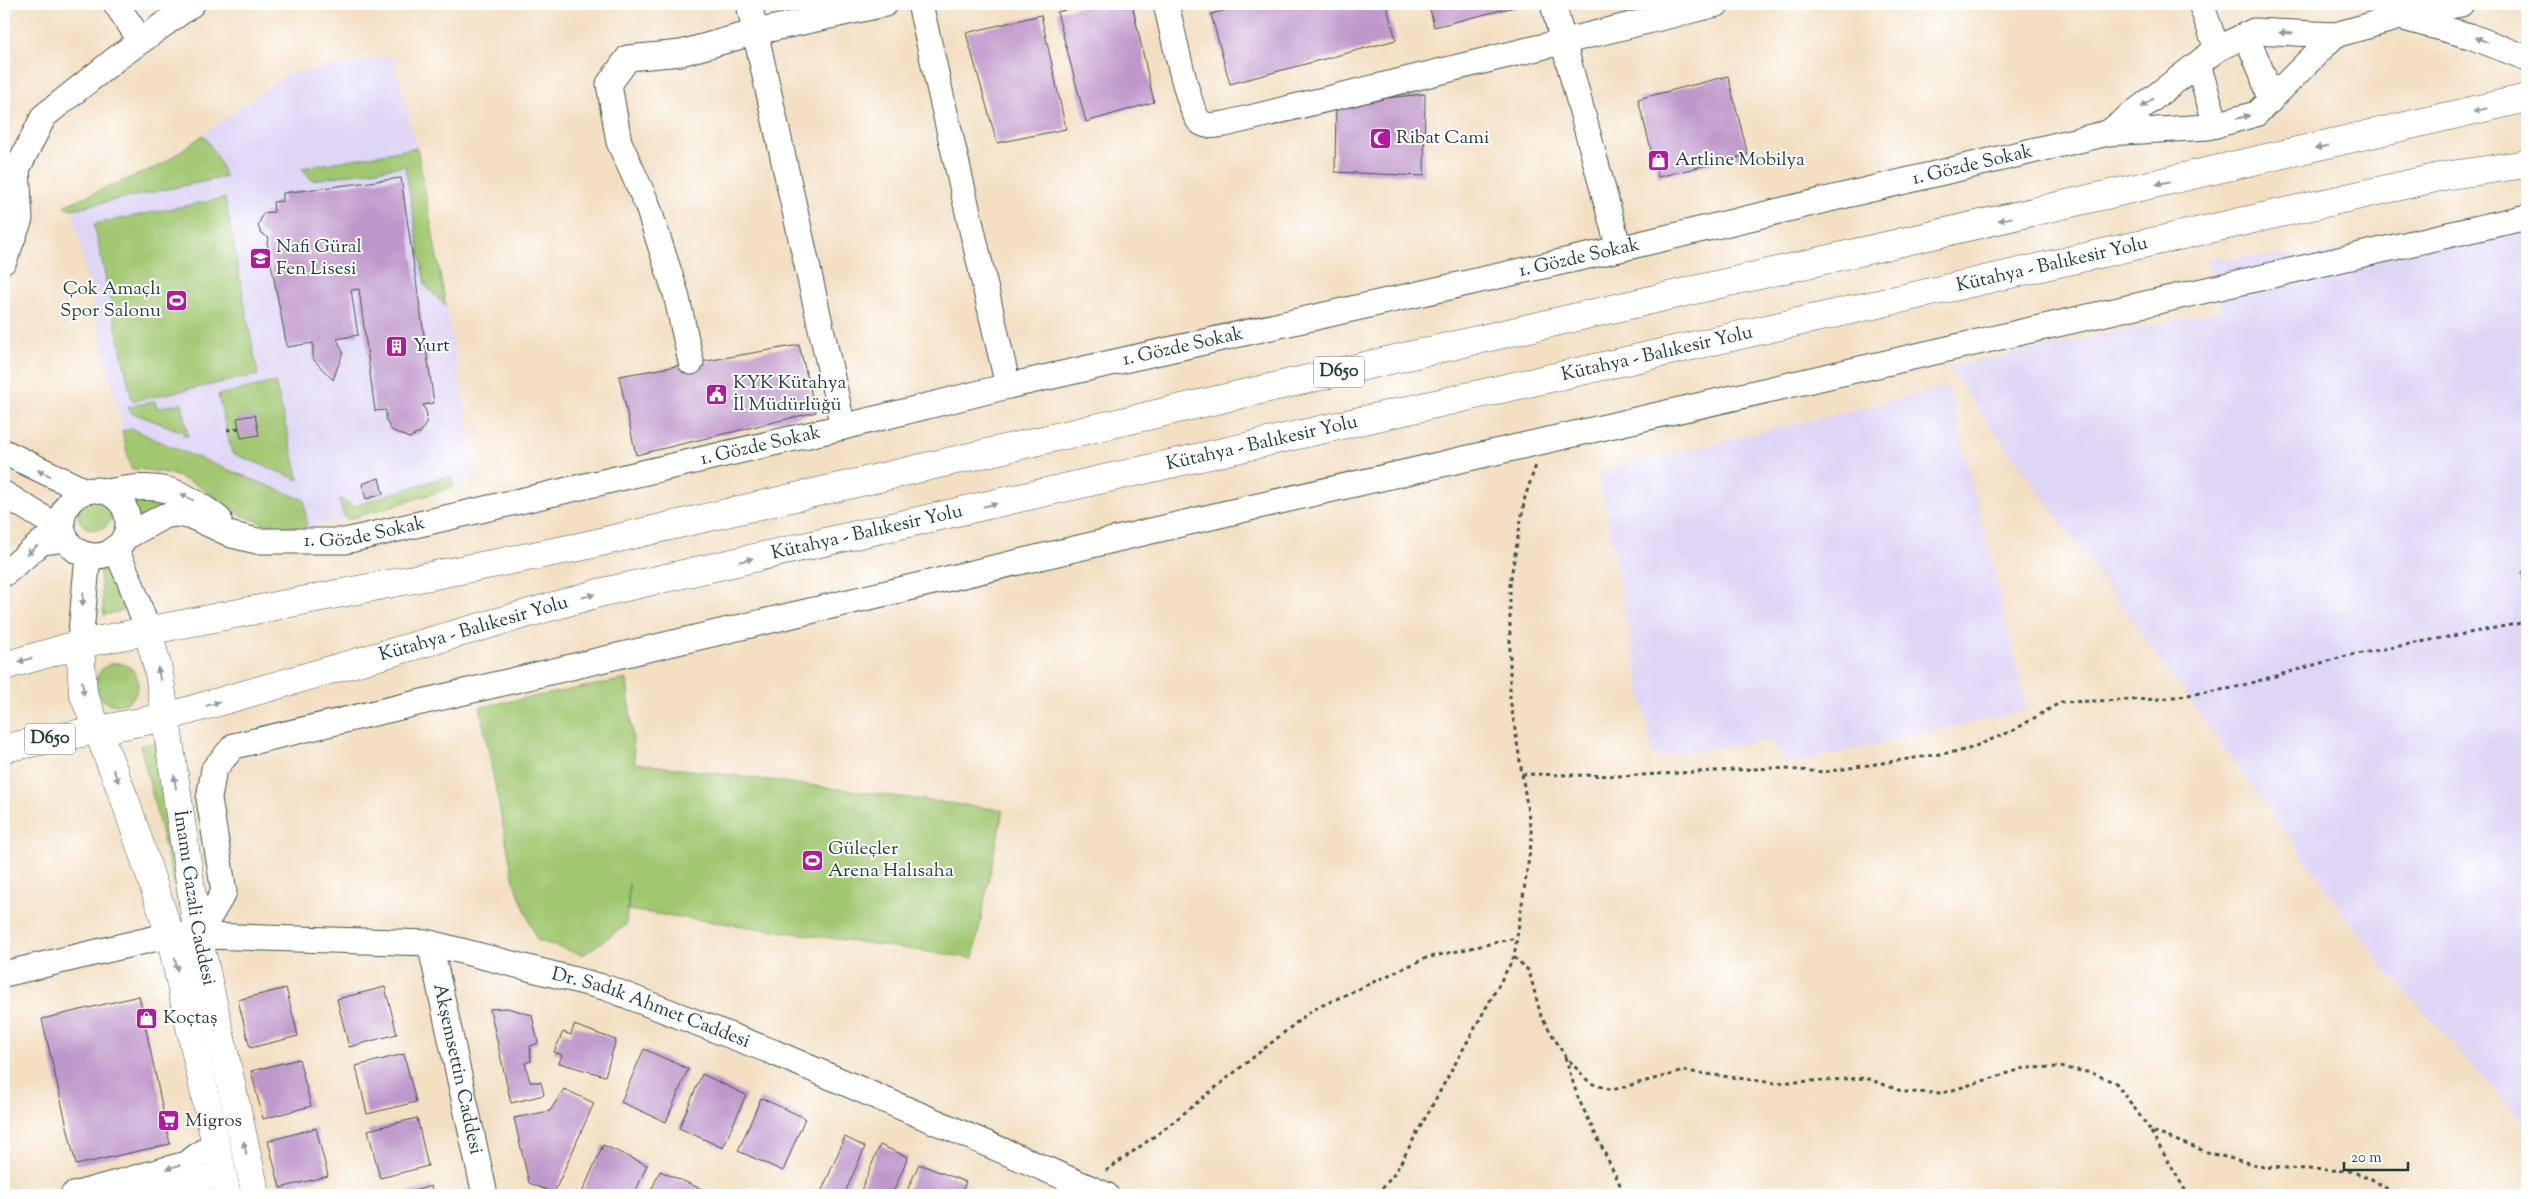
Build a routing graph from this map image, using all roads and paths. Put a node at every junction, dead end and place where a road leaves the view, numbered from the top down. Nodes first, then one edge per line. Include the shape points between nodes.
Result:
1 (116, 4) edge
2 (192, 4) edge
3 (750, 4) edge
4 (885, 4) edge
5 (920, 4) edge
6 (1166, 4) edge
7 (1553, 4) edge
8 (1718, 4) edge
9 (2201, 4) edge
10 (2461, 4) edge
11 (2398, 10) edge
12 (756, 32) junction
13 (2246, 35) junction
14 (2335, 35) junction
15 (141, 41) junction
16 (1561, 41) junction
17 (2207, 56) junction
18 (2527, 58) edge
19 (2527, 98) edge
20 (2270, 101) junction
21 (2216, 125) junction
22 (2108, 132) junction
23 (2527, 164) edge
24 (12, 214) edge
25 (2527, 217) edge
26 (1619, 249) junction
27 (4, 261) edge
28 (691, 362) dead end
29 (1008, 386) junction
30 (843, 427) junction
31 (239, 428) dead end
32 (227, 430) dead end
33 (1545, 441) junction
34 (4, 452) edge
35 (96, 492) junction
36 (4, 494) edge
37 (65, 534) junction
38 (258, 541) junction
39 (119, 543) junction
40 (88, 554) junction
41 (4, 574) edge
42 (2527, 622) edge
43 (148, 631) junction
44 (80, 644) junction
45 (4, 666) edge
46 (166, 717) junction
47 (97, 731) junction
48 (4, 748) edge
49 (1522, 774) junction
50 (170, 935) junction
51 (198, 936) junction
52 (1516, 938) junction
53 (430, 943) junction
54 (1514, 957) junction
55 (4, 974) edge
56 (1565, 1056) junction
57 (2151, 1131) junction
58 (215, 1143) junction
59 (225, 1185) edge
60 (1096, 1190) edge
61 (489, 1193) edge
62 (73, 1195) edge
63 (152, 1195) edge
64 (256, 1195) edge
65 (1377, 1195) edge
66 (1625, 1195) edge
67 (2188, 1195) edge
68 (2397, 1195) edge

1 - 15 street
2 - 15 street
3 - 12 street
4 - 12 street
5 - 29 street
6 - 16 street via 1189,99 1198,120 1207,126
7 - 16 street
8 - 16 street
9 - 17 street
10 - 11 street
11 - 14 street
18 -> 11 street
12 - 28 street via 681,53 628,58 609,84 619,142 650,213 676,294
12 - 30 street
14 -> 13 street via 2254,31
13 - 17 street
13 - 20 street
14 - 20 street
15 - 24 street via 44,116 17,169
16 - 26 street
17 - 21 street
17 -> 22 street
19 -> 43 main road, D650 via 580,547
21 -> 20 street via 2256,114
21 - 22 street
22 - 26 street, 1. Gözde Sokak
46 -> 23 main road, Kütahya - Balıkesir Yolu via 599,593 2444,176
24 - 27 street
25 - 33 street
26 - 29 street, 1. Gözde Sokak
29 - 30 street, 1. Gözde Sokak
30 - 38 street, 1. Gözde Sokak via 345,541
31 - 32 path
33 - 49 path via 1525,497 1510,583 1510,698
33 - 51 street via 698,635 234,746 214,769 208,800 224,892
35 -> 34 street
35 - 37 street via 76,496 64,510
38 -> 35 street via 233,529 189,498 166,489 151,486
35 - 39 street via 116,498 127,517
36 - 37 street
37 - 40 street via 79,552
37 -> 41 street via 42,542
38 - 39 street via 176,514 164,516
39 - 40 street via 106,553
39 - 43 street
40 -> 44 street
42 - 49 path via 2346,656 2233,688 2161,699 2061,702 2014,730 1966,750 1824,772 1773,768 1621,776
43 - 44 main road
46 -> 43 main road, İmamı Gazali Caddesi
44 -> 45 main road
44 -> 47 main road, İmamı Gazali Caddesi via 83,693
46 - 47 main road, Kütahya - Balıkesir Yolu
51 -> 46 main road, İmamı Gazali Caddesi
47 - 48 main road, Kütahya - Balıkesir Yolu / D650
47 -> 50 main road, İmamı Gazali Caddesi via 126,800
49 - 52 path via 1532,837
50 - 51 street, Dr. Sadık Ahmet Caddesi
50 - 55 street, Dr. Sadık Ahmet Caddesi
50 -> 58 main road, İmamı Gazali Caddesi
51 - 53 street, Dr. Sadık Ahmet Caddesi
64 -> 51 main road, İmamı Gazali Caddesi
52 - 54 path
52 - 60 path via 1426,958 1312,1010 1163,1130
53 - 60 street, Dr. Sadık Ahmet Caddesi via 607,988 773,1052
53 - 61 street, Akşemsettin Caddesi
54 - 56 path via 1529,970 1541,1016
54 - 65 path via 1395,1173
56 - 57 path via 1590,1083 1612,1090 1684,1071 1775,1084 1866,1078 1904,1092 1944,1093 2025,1068 2060,1067 2092,1073 2116,1083
56 - 66 path via 1578,1098
57 - 67 path
57 - 68 path via 2210,1153 2264,1166 2350,1171 2370,1178
58 - 59 main road, İmamı Gazali Caddesi
58 -> 62 street via 186,1164
59 - 63 street via 186,1182

